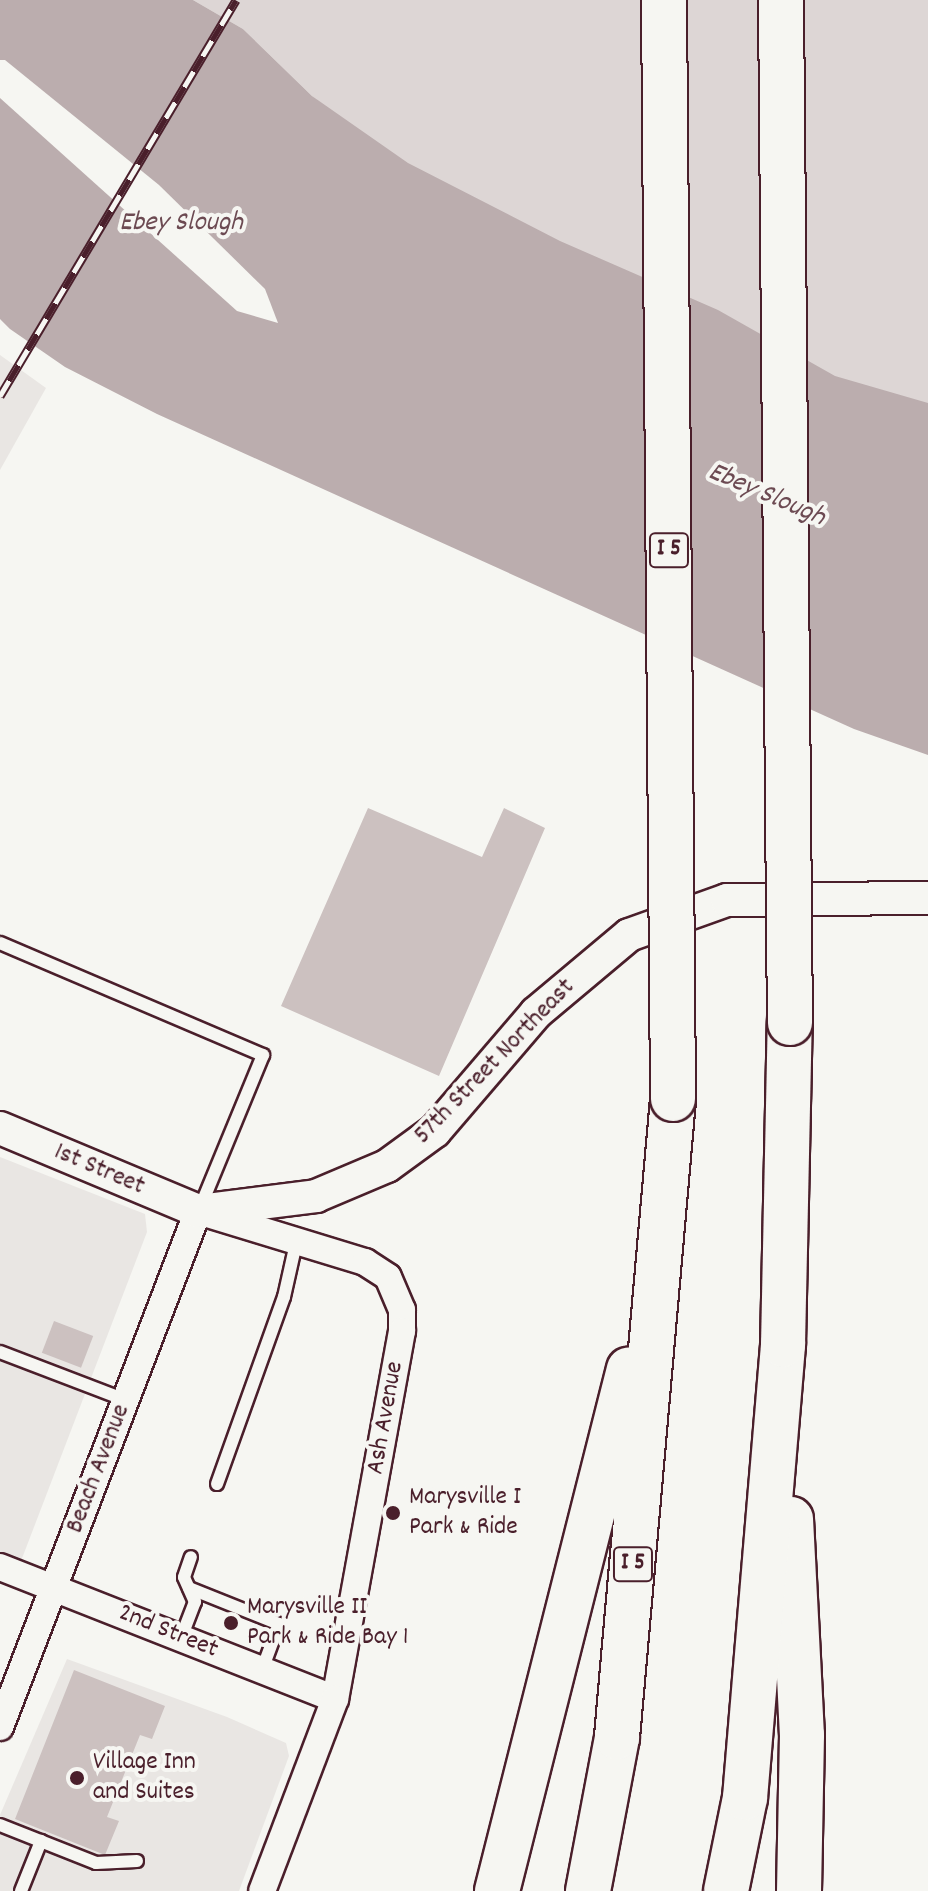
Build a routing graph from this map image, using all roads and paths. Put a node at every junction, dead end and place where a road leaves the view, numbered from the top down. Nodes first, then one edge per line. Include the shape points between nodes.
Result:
1 (664, 0) edge
2 (781, 0) edge
3 (928, 898) edge
4 (0, 943) edge
5 (0, 1128) edge
6 (198, 1211) junction
7 (663, 1235) junction
8 (297, 1239) junction
9 (783, 1345) junction
10 (0, 1352) edge
11 (126, 1400) junction
12 (217, 1484) dead end
13 (191, 1557) dead end
14 (0, 1567) edge
15 (187, 1582) junction
16 (54, 1587) junction
17 (181, 1638) junction
18 (262, 1670) junction
19 (335, 1699) junction
20 (0, 1727) edge
21 (0, 1825) edge
22 (41, 1841) junction
23 (137, 1861) dead end
24 (21, 1891) edge
25 (262, 1891) edge
26 (497, 1891) edge
27 (588, 1891) edge
28 (726, 1891) edge
29 (799, 1891) edge

1 - 7 highway, I 5, bridge via 673,1099
2 - 9 highway, bridge via 790,1023
3 - 6 street, 57th Street Northeast via 727,900 629,935 536,1013 435,1131 387,1166 316,1196
4 - 6 lane via 263,1055
5 - 6 street, 1st Street
6 - 8 street, Ash Avenue
6 - 11 street, Beach Avenue
7 - 26 highway
7 - 27 highway, I 5 via 617,1737
8 - 12 lane via 284,1297
8 - 19 street, Ash Avenue via 365,1262 388,1277 402,1310
9 - 28 highway via 745,1798
9 - 29 highway via 802,1735
10 - 11 lane
11 - 16 street, Beach Avenue
13 - 15 lane
14 - 16 street, 2nd Street
15 - 17 lane via 195,1602
15 - 18 lane via 279,1624
16 - 17 street, 2nd Street
16 - 20 street, Beach Avenue
17 - 18 street, 2nd Street
18 - 19 street, 2nd Street
19 - 25 street, Ash Avenue
21 - 22 lane
22 - 23 lane via 96,1863
22 - 24 lane

